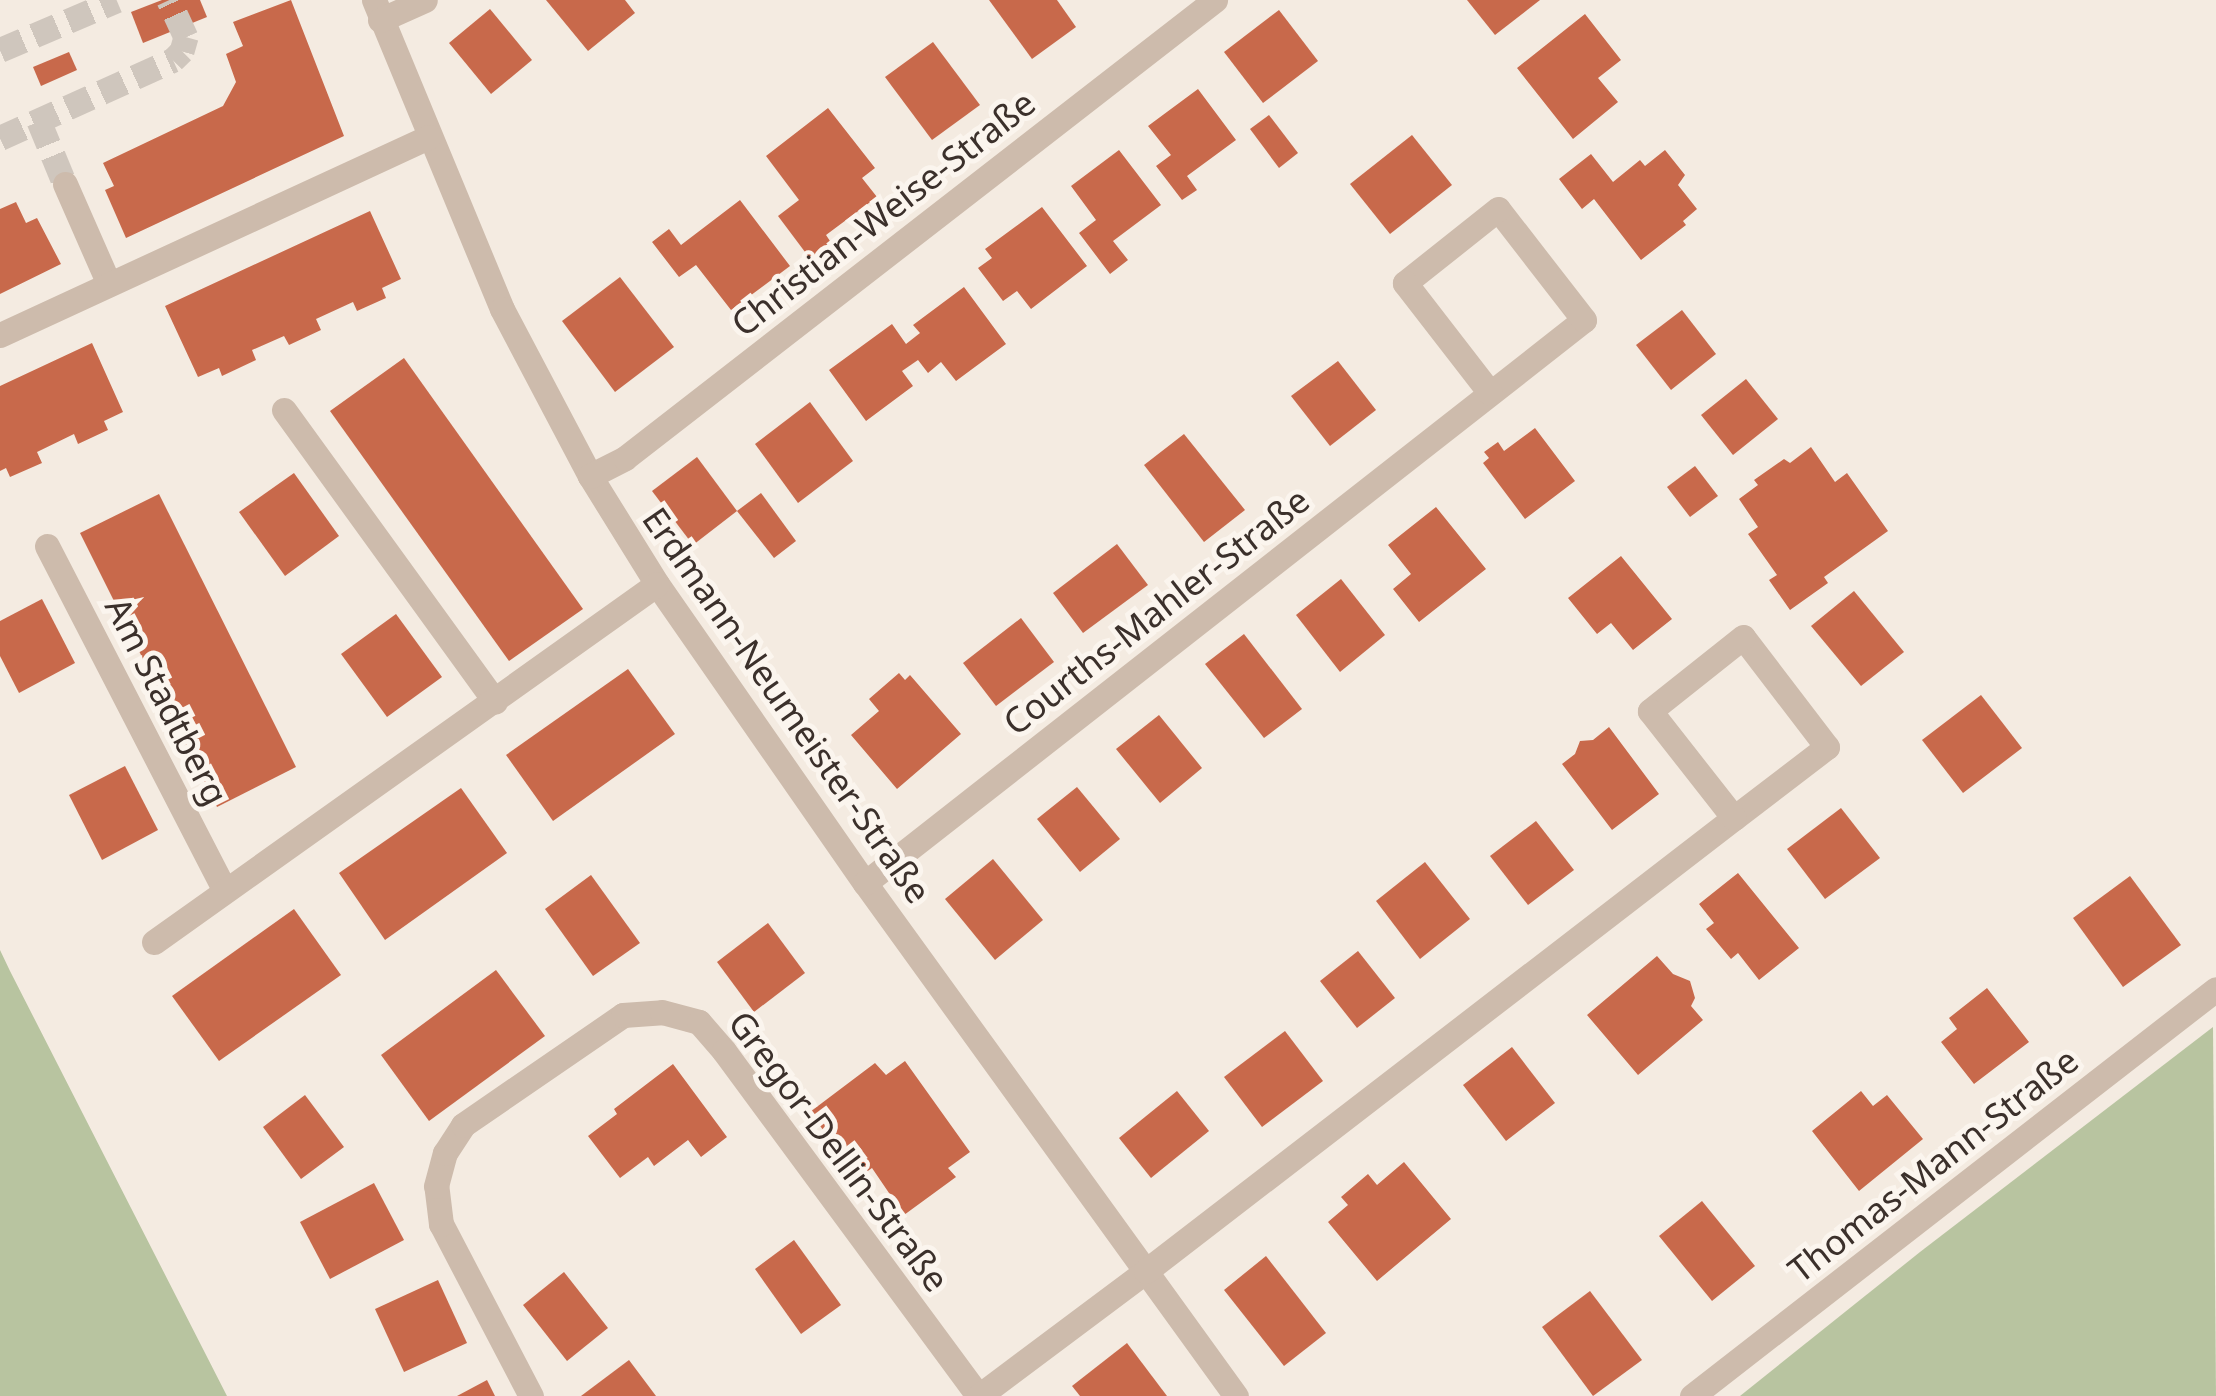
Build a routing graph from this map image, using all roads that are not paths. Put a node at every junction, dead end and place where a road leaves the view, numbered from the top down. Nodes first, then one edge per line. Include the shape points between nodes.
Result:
1 (425, 0) edge
2 (1215, 0) edge
3 (377, 10) edge
4 (428, 136) junction
5 (66, 184) tunnel mouth
6 (109, 284) junction
7 (0, 335) edge
8 (1490, 394) junction
9 (284, 410) dead end
10 (590, 476) junction
11 (47, 546) dead end
12 (656, 584) junction
13 (495, 702) junction
14 (1734, 818) junction
15 (865, 882) junction
16 (224, 889) junction
17 (154, 942) dead end
18 (2216, 990) edge
19 (1146, 1271) junction
20 (531, 1396) edge
21 (979, 1396) edge
22 (1236, 1396) edge
23 (1692, 1396) edge

1 - 3 street
2 - 10 street, Christian-Weise-Straße via 625,458
3 - 4 street, Erdmann-Neumeister-Straße
4 - 6 street
4 - 10 street, Erdmann-Neumeister-Straße via 502,309
5 - 6 street
6 - 7 street
8 - 8 street, Courths-Mahler-Straße via 1405,283 1498,209 1584,320
8 - 15 street, Courths-Mahler-Straße
9 - 13 street
10 - 12 street, Erdmann-Neumeister-Straße
11 - 16 street, Am Stadtberg
12 - 13 street
12 - 15 street, Erdmann-Neumeister-Straße
13 - 16 street
14 - 14 street, Gregor-Dellin-Straße via 1650,711 1742,637 1826,747
14 - 19 street, Gregor-Dellin-Straße
15 - 19 street, Erdmann-Neumeister-Straße
16 - 17 street
18 - 23 street, Thomas-Mann-Straße
19 - 21 street, Gregor-Dellin-Straße
19 - 22 street, Erdmann-Neumeister-Straße
20 - 21 street, Gregor-Dellin-Straße via 441,1224 436,1186 445,1154 463,1125 623,1015 662,1012 699,1022 724,1051

